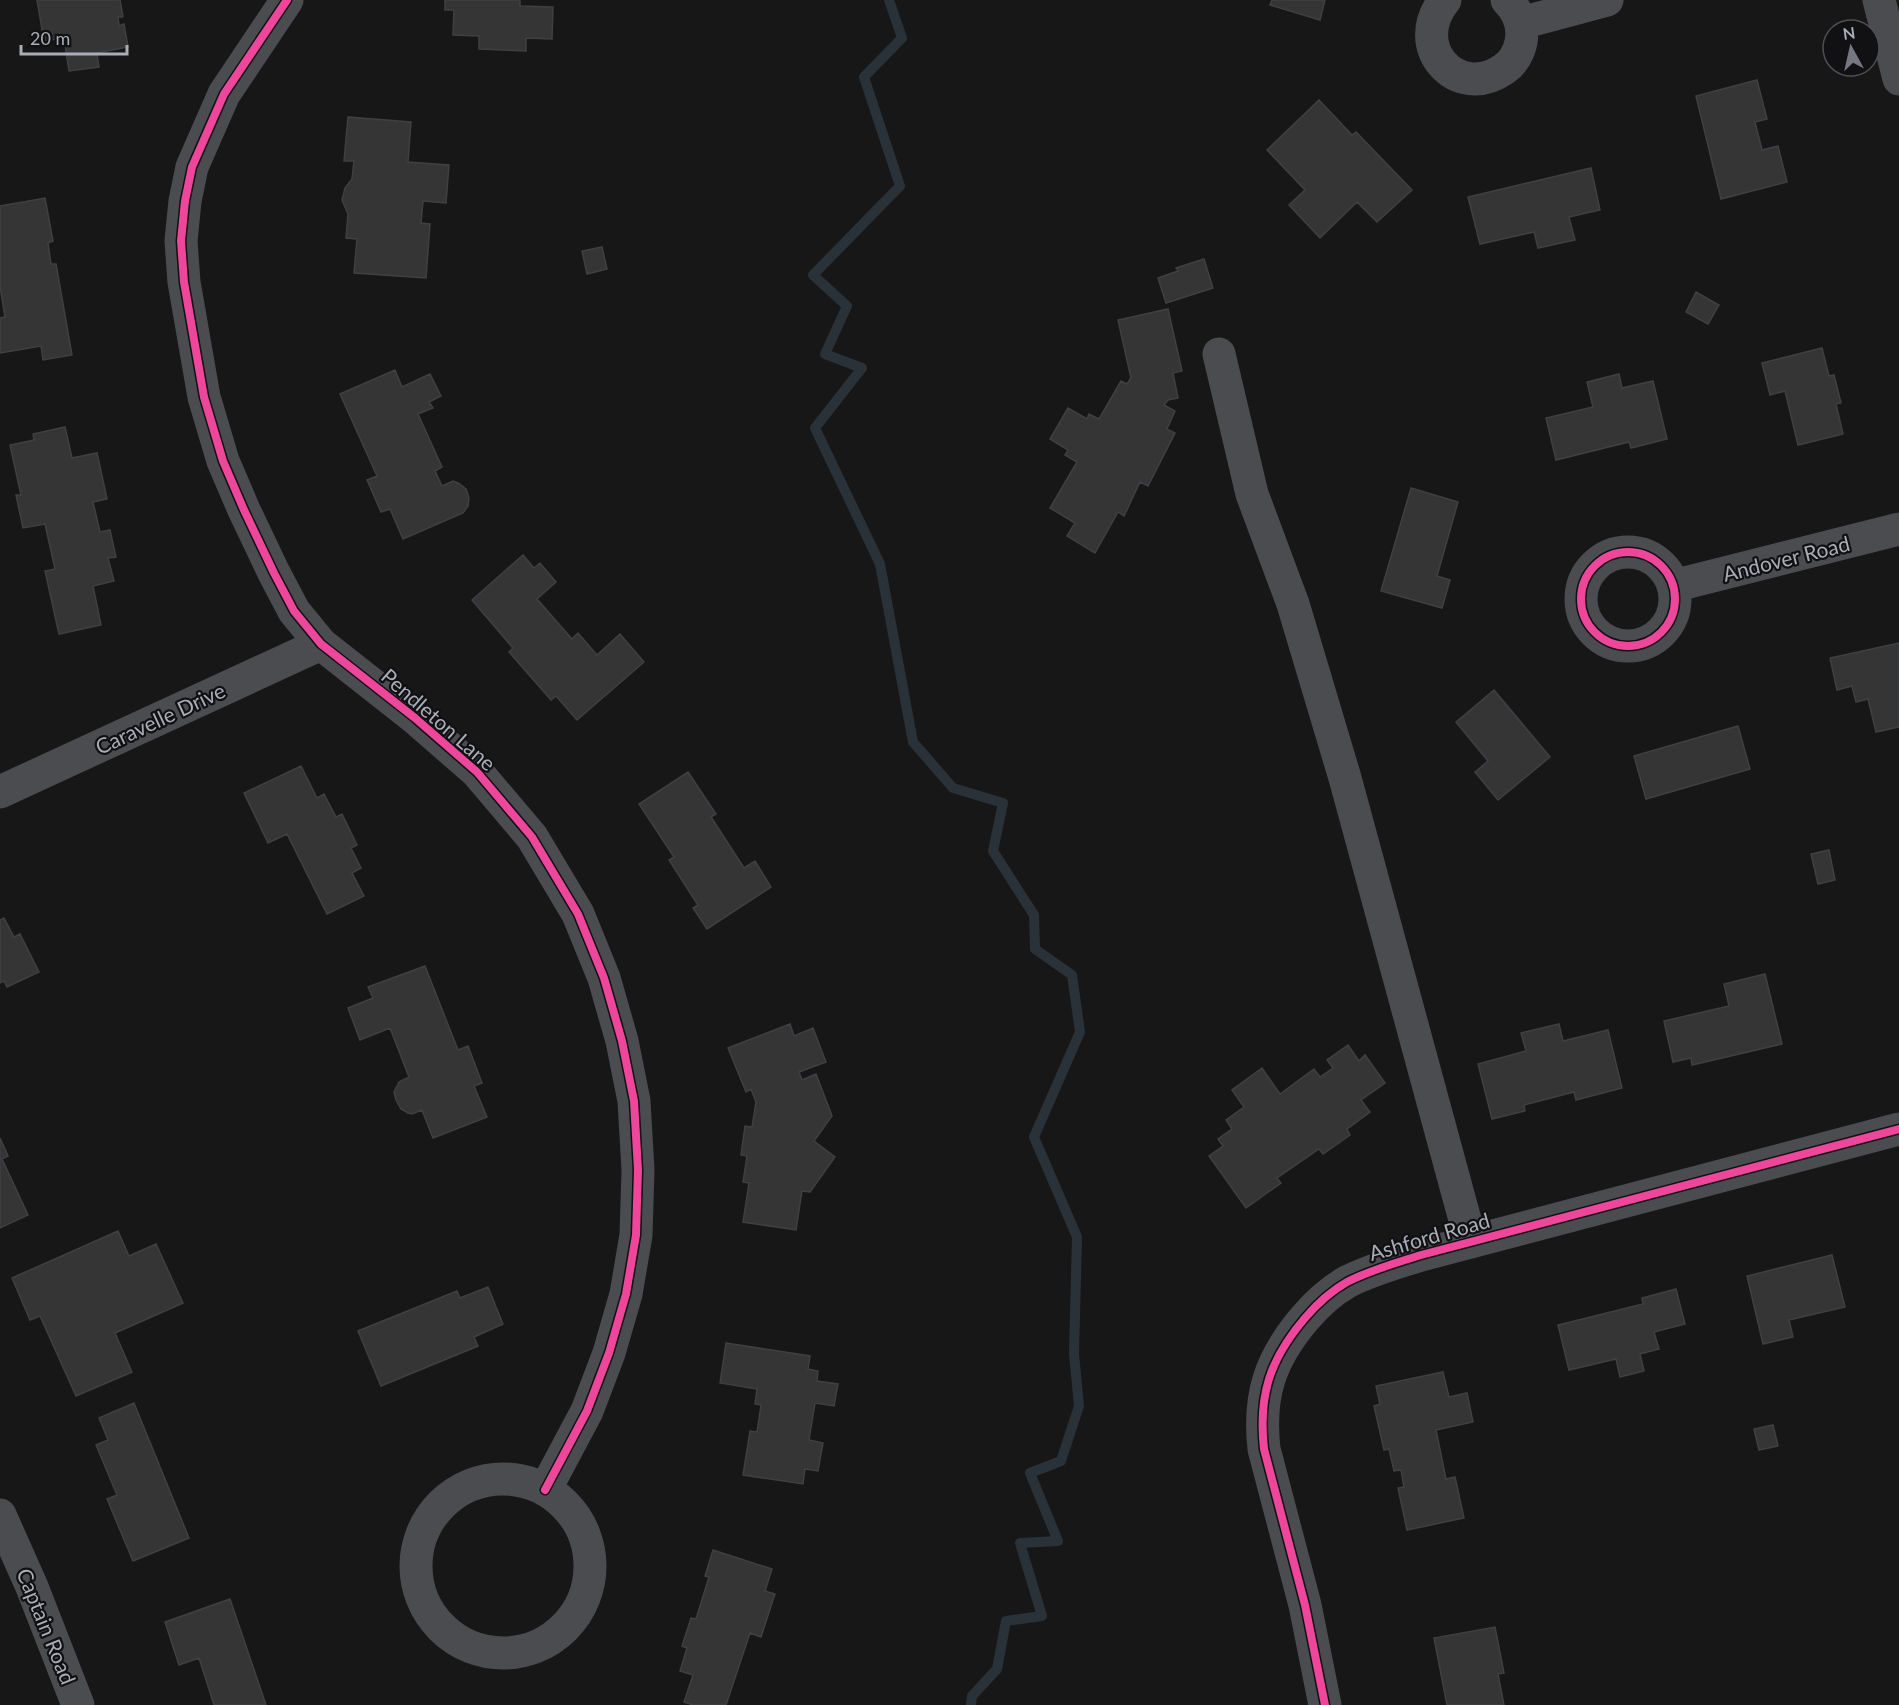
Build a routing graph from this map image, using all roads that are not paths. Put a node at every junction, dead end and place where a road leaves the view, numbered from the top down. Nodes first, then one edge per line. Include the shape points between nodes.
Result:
1 (287, 0) edge
2 (1445, 0) edge
3 (1607, 0) edge
4 (1879, 0) edge
5 (1514, 11) edge
6 (1899, 80) edge
7 (1219, 354) dead end
8 (1899, 529) edge
9 (1673, 586) dead end
10 (321, 644) junction
11 (0, 792) edge
12 (1899, 1129) edge
13 (1471, 1242) junction
14 (544, 1490) junction
15 (0, 1515) edge
16 (78, 1705) edge
17 (1325, 1705) edge

1 - 10 street, Pendleton Lane via 224,94 192,167 181,241 184,282 204,397 223,461 294,611
2 - 5 street via 1432,21 1436,56 1453,73 1476,79 1508,66 1516,57 1522,34
3 - 5 street
4 - 6 street
7 - 13 street via 1252,494 1293,604 1345,778
8 - 9 street, Andover Road
10 - 11 street, Caravelle Drive
10 - 14 street, Pendleton Lane via 477,772 532,837 578,914 604,978 622,1041 634,1101 638,1170 636,1235 628,1282 609,1353 587,1411
12 - 13 street, Ashford Road
13 - 17 street, Ashford Road via 1369,1272 1345,1283 1288,1338 1268,1379 1262,1426 1264,1449 1305,1605
14 - 14 street via 503,1479 482,1482 461,1489 430,1518 420,1537 417,1580 434,1620 450,1635 494,1653 518,1652 540,1645 576,1613 586,1592 588,1544 579,1522 564,1504
15 - 16 street, Captain Road

